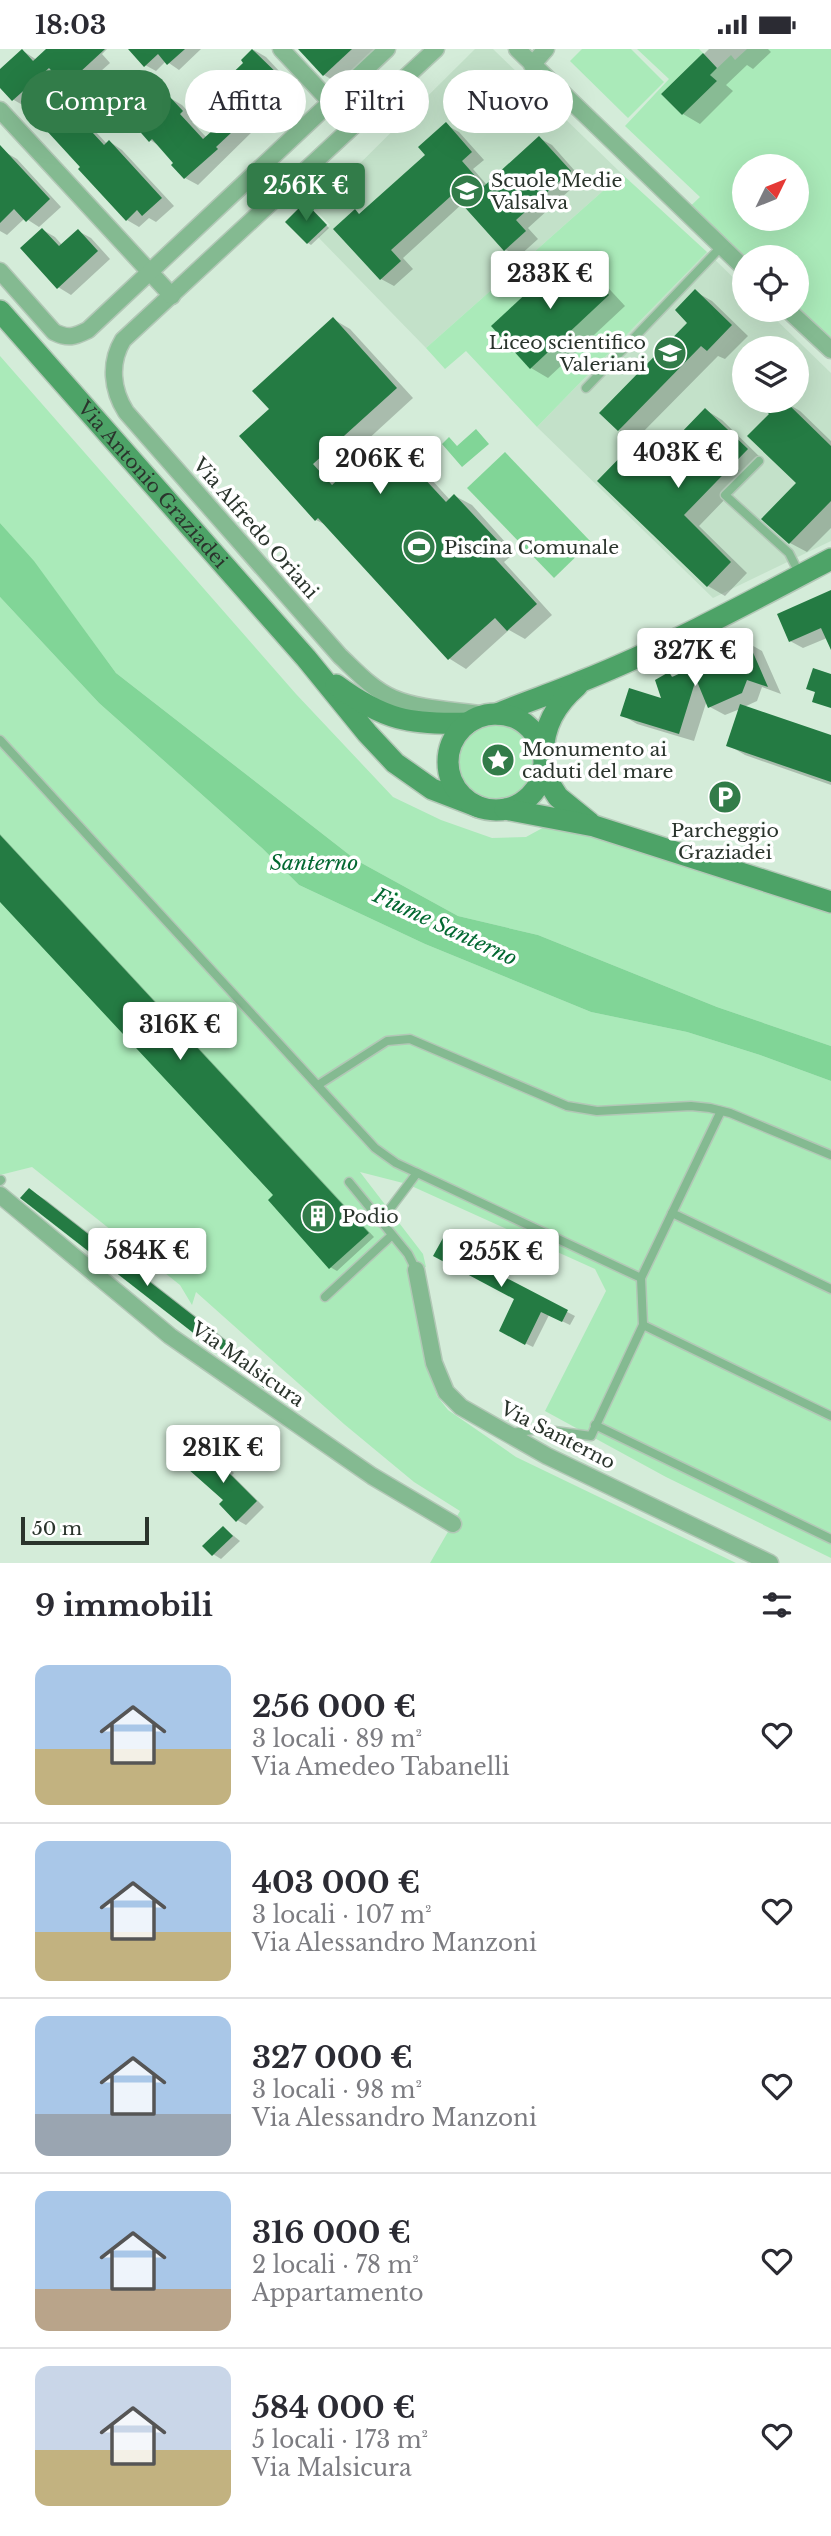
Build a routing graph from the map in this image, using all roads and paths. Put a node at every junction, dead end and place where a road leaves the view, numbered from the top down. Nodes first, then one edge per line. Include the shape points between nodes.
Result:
1 (281, 49) edge
2 (387, 49) edge
3 (436, 49) edge
4 (517, 49) edge
5 (547, 49) edge
6 (532, 65) junction
7 (365, 70) edge
8 (413, 70) edge
9 (320, 92) edge
10 (0, 110) edge
11 (320, 113) edge
12 (345, 133) edge
13 (235, 194) junction
14 (255, 216) junction
15 (722, 247) junction
16 (732, 257) edge
17 (0, 271) edge
18 (150, 273) junction
19 (172, 296) junction
20 (0, 311) edge
21 (801, 322) edge
22 (831, 350) edge
23 (586, 389) dead end
24 (759, 461) dead end
25 (831, 559) edge
26 (800, 575) junction
27 (306, 658) junction
28 (581, 682) junction
29 (484, 717) junction
30 (0, 740) edge
31 (543, 763) junction
32 (479, 807) junction
33 (505, 809) junction
34 (594, 826) junction
35 (831, 902) edge
36 (317, 1085) junction
37 (721, 1111) junction
38 (831, 1155) edge
39 (417, 1173) junction
40 (349, 1182) dead end
41 (0, 1195) edge
42 (672, 1213) junction
43 (380, 1222) junction
44 (391, 1236) junction
45 (416, 1270) joint
46 (641, 1278) junction
47 (831, 1289) edge
48 (325, 1297) dead end
49 (643, 1325) junction
50 (831, 1416) edge
51 (596, 1425) junction
52 (508, 1434) junction
53 (453, 1524) dead end
54 (831, 1539) edge
55 (770, 1563) edge

1 - 9 street
2 - 7 street
3 - 8 street, Via Alfredo Oriani
4 - 6 street
5 - 6 street
6 - 15 street
10 - 18 street
11 - 13 street
12 - 14 street, Via Alfredo Oriani
13 - 14 street
13 - 18 street
14 - 19 street, Via Alfredo Oriani
15 - 16 street
15 - 23 lane
17 - 18 street via 54,332 65,338 88,330
18 - 19 street
19 - 29 street, Via Alfredo Oriani via 123,340 116,352 116,397 126,412 340,656 371,685 392,698
20 - 27 street, Via Antonio Graziadei
21 - 22 street
24 - 26 lane via 725,495 789,553
25 - 26 street
26 - 28 street
27 - 29 street, Via Antonio Graziadei via 338,686 397,719 429,724
27 - 32 street, Via Antonio Graziadei via 395,763 432,789
28 - 29 street
28 - 31 street via 549,720
29 - 31 street via 522,722 539,742
29 - 32 street via 459,731 449,751 449,774 460,794
30 - 36 lane
31 - 33 street via 538,785 529,796
31 - 34 street via 558,797
32 - 33 street
33 - 34 street
34 - 35 street
36 - 37 lane via 387,1041 410,1039 580,1110 691,1106
36 - 39 lane via 375,1148
37 - 38 lane
37 - 42 lane
39 - 43 lane
39 - 46 lane
40 - 43 lane
41 - 53 street, Via Malsicura via 170,1336 372,1476
42 - 46 lane
42 - 47 lane
43 - 44 lane
44 - 45 lane
44 - 48 lane
45 - 52 street, Via Santerno via 434,1363 446,1392 461,1407
46 - 49 lane
49 - 50 lane
49 - 51 lane
51 - 52 lane via 591,1436 540,1429
51 - 54 lane
52 - 55 street, Via Santerno

